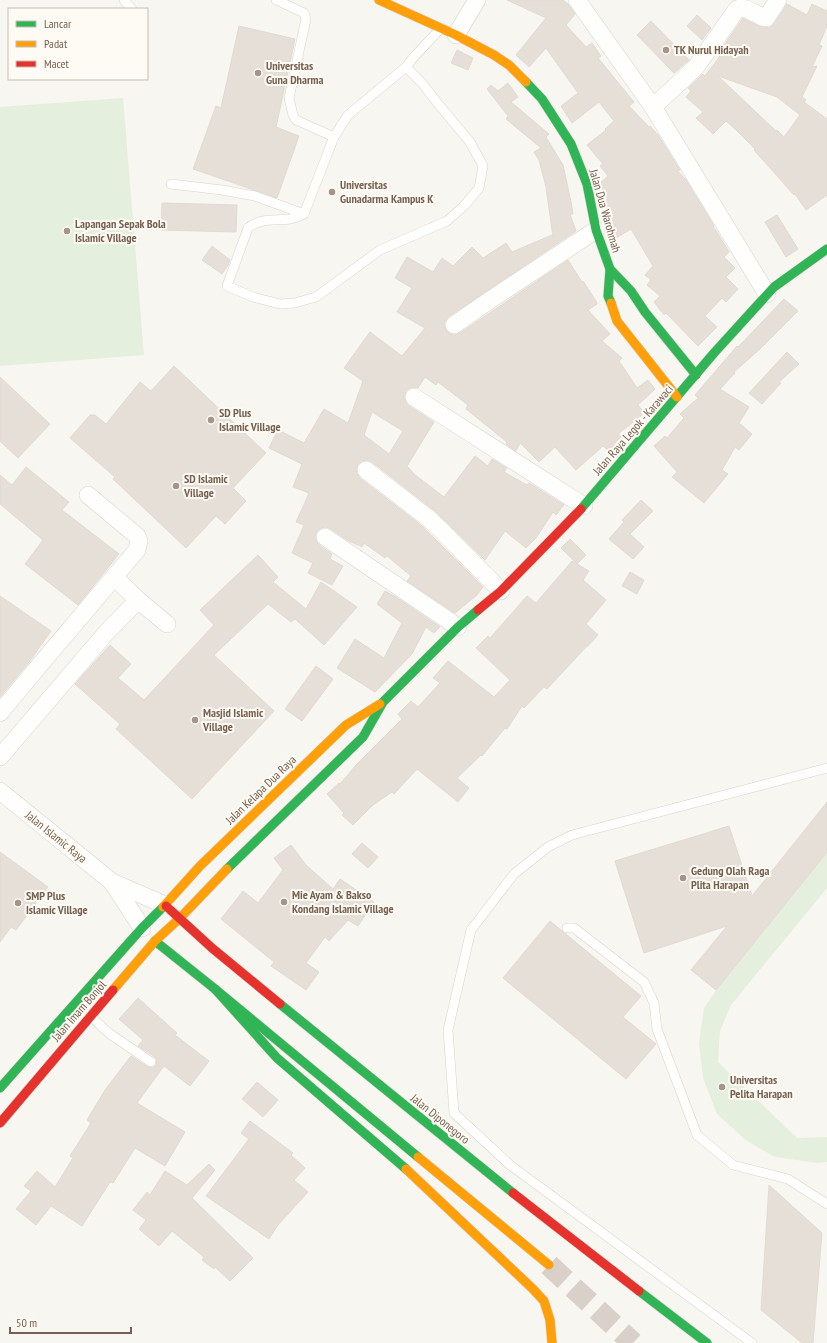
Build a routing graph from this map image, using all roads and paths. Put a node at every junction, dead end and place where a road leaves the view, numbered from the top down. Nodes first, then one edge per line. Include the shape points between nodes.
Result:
1 (124, 0) edge
2 (276, 0) edge
3 (379, 0) edge
4 (477, 0) edge
5 (577, 0) edge
6 (778, 0) edge
7 (131, 8) edge
8 (449, 32) junction
9 (406, 67) junction
10 (653, 107) junction
11 (334, 137) junction
12 (171, 184) dead end
13 (304, 214) junction
14 (596, 230) junction
15 (827, 249) edge
16 (610, 269) junction
17 (767, 294) junction
18 (454, 325) dead end
19 (696, 375) junction
20 (677, 396) junction
21 (414, 397) dead end
22 (366, 470) dead end
23 (88, 495) dead end
24 (584, 506) junction
25 (325, 537) dead end
26 (114, 577) junction
27 (501, 591) junction
28 (138, 600) junction
29 (167, 624) dead end
30 (458, 627) junction
31 (383, 702) junction
32 (0, 712) edge
33 (0, 757) edge
34 (827, 768) edge
35 (0, 791) edge
36 (280, 802) junction
37 (112, 882) junction
38 (165, 905) junction
39 (180, 918) junction
40 (142, 928) junction
41 (567, 928) dead end
42 (155, 941) junction
43 (215, 989) junction
44 (90, 1016) junction
45 (150, 1062) dead end
46 (0, 1088) edge
47 (0, 1123) edge
48 (827, 1204) edge
49 (549, 1265) tunnel mouth
50 (552, 1343) edge
51 (707, 1343) edge
52 (752, 1343) edge

1 - 7 lane
2 - 11 lane via 304,13 306,19 289,98 292,115 296,120
3 - 8 main road, Jalan Dua Warohmah
4 - 8 street
5 - 10 street
6 - 10 street via 766,18 745,9 737,9 696,67
8 - 9 lane via 412,58
8 - 14 main road, Jalan Dua Warohmah via 509,65 542,99 571,144 587,184
9 - 11 lane via 348,116
9 - 13 lane via 470,142 483,166 479,188 447,221 380,250 316,297 296,303 280,304 253,297 227,286 248,228 261,221 298,218
10 - 17 street
11 - 13 lane
12 - 13 lane via 256,196
14 - 16 main road, Jalan Dua Warohmah
14 - 18 street
15 - 17 main road, Jalan Raya Legok - Karawaci
16 - 19 main road, Jalan Dua Warohmah via 631,290 645,312
16 - 20 main road, Jalan Dua Warohmah via 608,296 617,321
17 - 19 main road, Jalan Raya Legok - Karawaci
19 - 20 main road, Jalan Raya Legok - Karawaci
20 - 24 main road, Jalan Raya Legok - Karawaci
21 - 24 street
22 - 27 street via 428,518
23 - 26 street via 137,536 139,541 137,550
24 - 27 main road, Jalan Raya Legok - Karawaci
25 - 30 street
26 - 28 street
26 - 32 street
27 - 30 main road, Jalan Raya Legok - Karawaci
28 - 29 street
28 - 33 street via 106,633
30 - 31 main road, Jalan Kelapa Dua Raya
31 - 36 main road, Jalan Kelapa Dua Raya via 346,725
31 - 36 main road, Jalan Kelapa Dua Raya via 363,737
34 - 52 lane via 572,835 548,847 514,874 471,930 448,1030 454,1112 510,1165
35 - 37 street, Jalan Islamic Raya
36 - 38 main road, Jalan Kelapa Dua Raya via 200,866
36 - 39 main road, Jalan Kelapa Dua Raya via 215,881
37 - 38 street, Jalan Islamic Raya
37 - 40 street, Jalan Islamic Raya
38 - 39 main road, Jalan Diponegoro
38 - 40 main road, Jalan Imam Bonjol
39 - 42 main road, Jalan Imam Bonjol
39 - 51 main road, Jalan Diponegoro via 212,948 467,1157
40 - 46 main road, Jalan Imam Bonjol
41 - 48 lane via 574,928 644,982 654,1004 656,1029 697,1135 733,1165 788,1179
42 - 43 main road
42 - 44 main road, Jalan Imam Bonjol
43 - 49 main road
43 - 50 main road via 276,1058 404,1167 533,1288 544,1301 550,1320
44 - 45 lane via 110,1034
44 - 47 main road, Jalan Imam Bonjol

